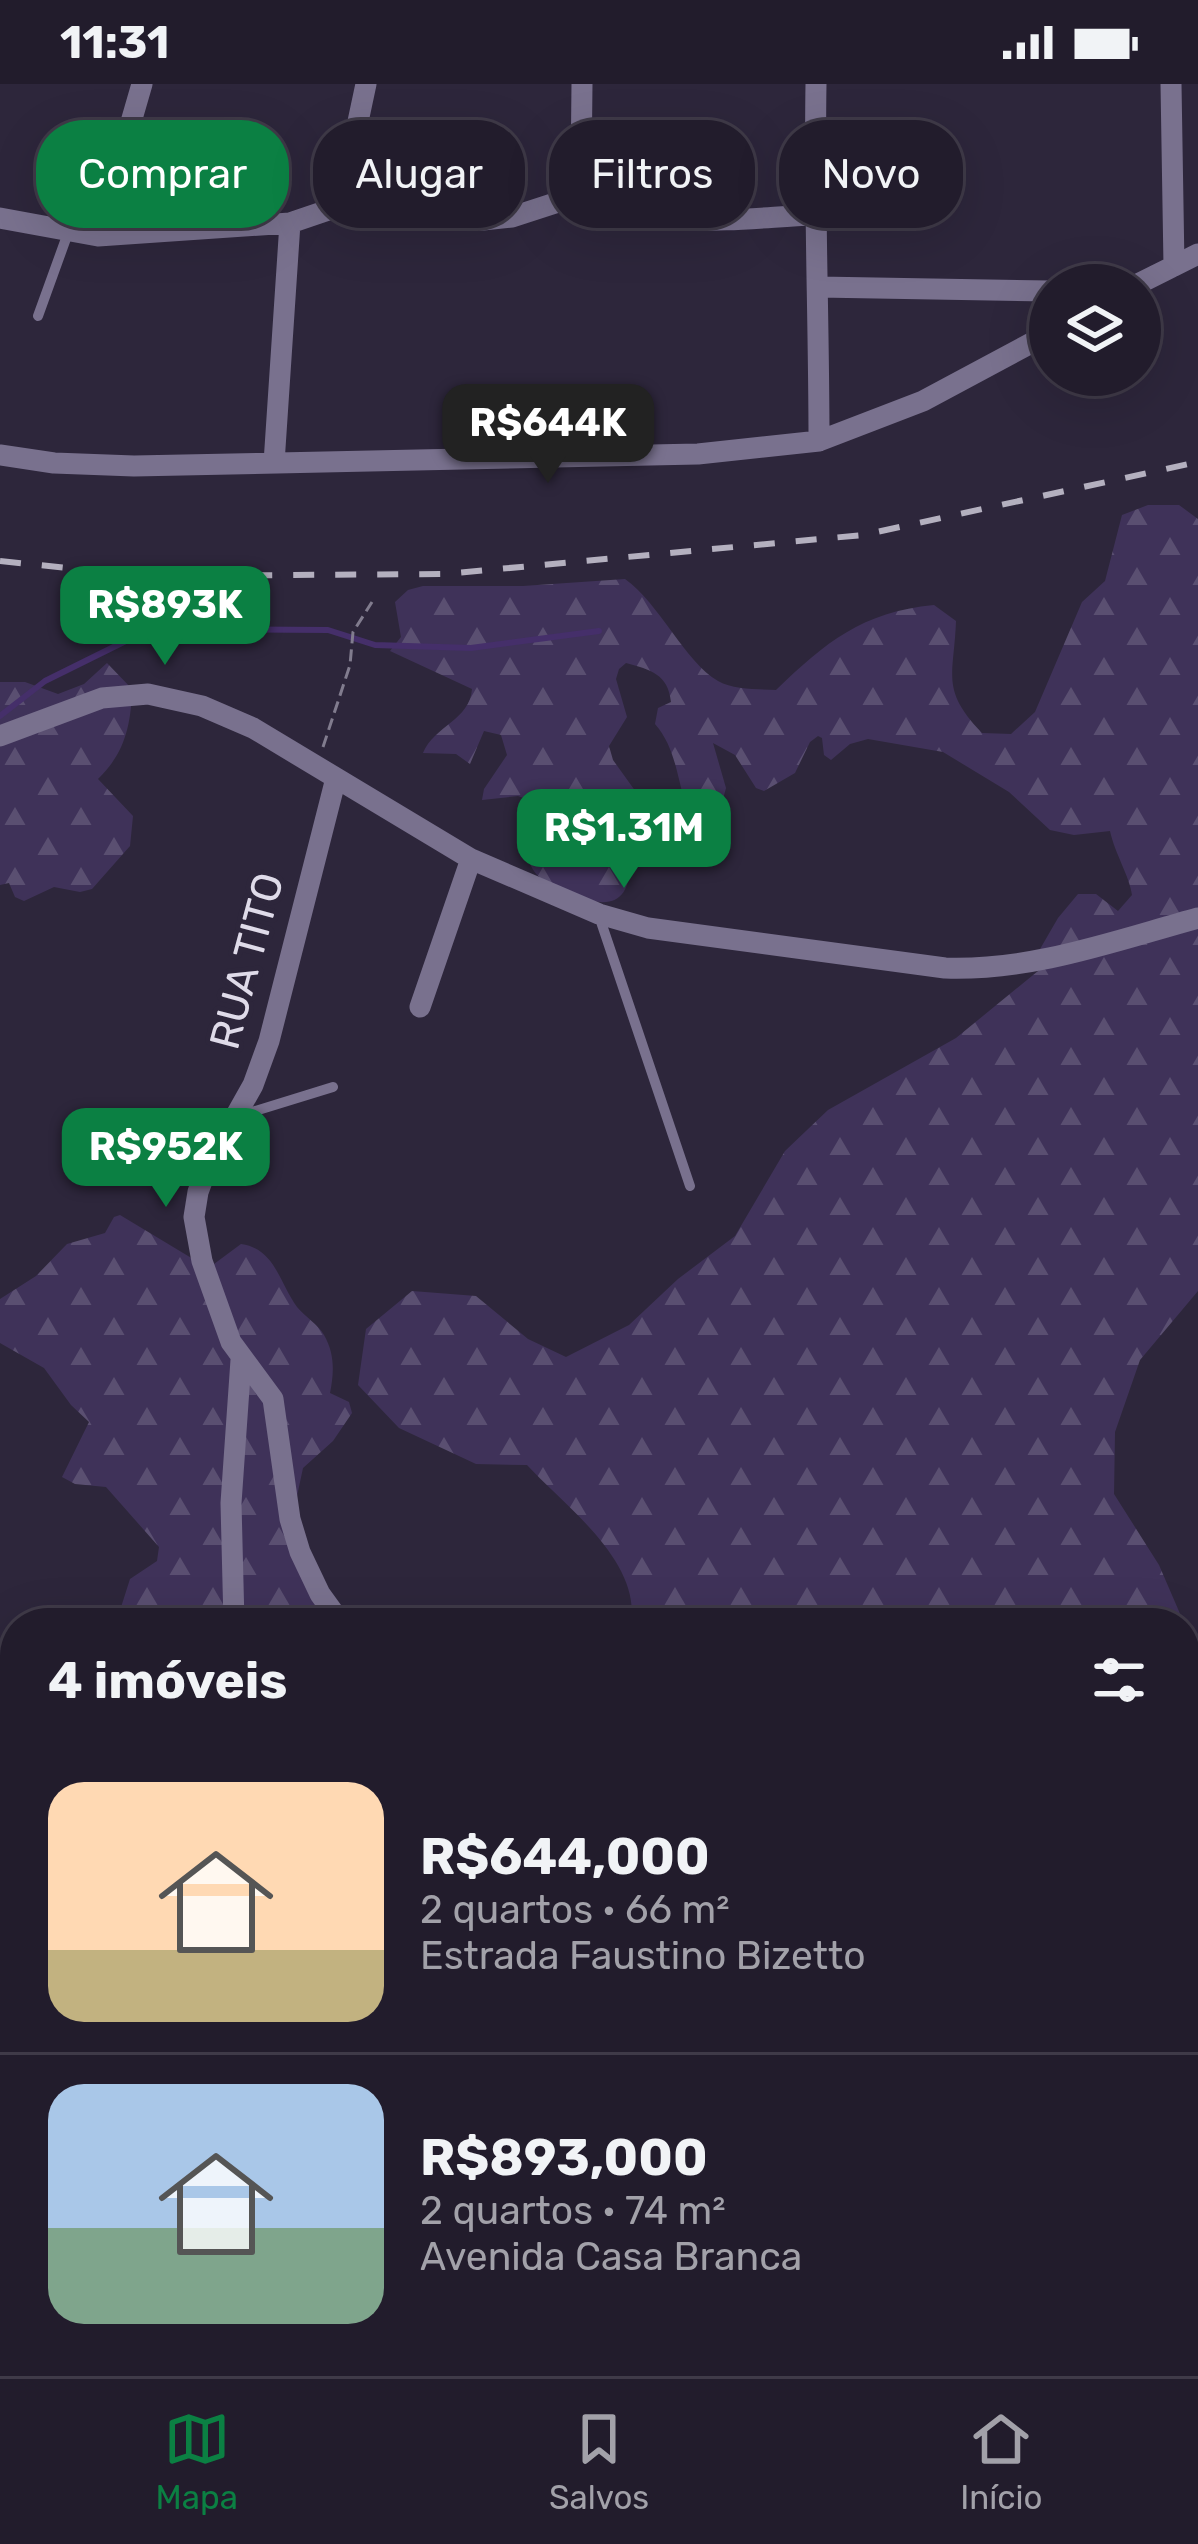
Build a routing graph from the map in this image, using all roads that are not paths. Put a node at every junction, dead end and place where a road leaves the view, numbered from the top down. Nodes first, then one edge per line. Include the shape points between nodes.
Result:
1 (142, 84) edge
2 (366, 84) edge
3 (582, 84) edge
4 (816, 84) edge
5 (1171, 84) edge
6 (358, 120) edge
7 (582, 120) edge
8 (815, 120) edge
9 (313, 215) edge
10 (0, 218) edge
11 (290, 223) junction
12 (814, 228) edge
13 (68, 233) junction
14 (98, 236) junction
15 (1198, 254) edge
16 (1174, 266) junction
17 (1161, 272) edge
18 (819, 287) junction
19 (1029, 291) edge
20 (38, 316) dead end
21 (1029, 344) edge
22 (819, 441) junction
23 (0, 455) edge
24 (274, 463) junction
25 (0, 736) edge
26 (326, 772) junction
27 (470, 859) junction
28 (598, 914) junction
29 (1198, 918) edge
30 (420, 1007) dead end
31 (333, 1088) dead end
32 (238, 1117) junction
33 (690, 1186) dead end
34 (241, 1360) junction
35 (234, 1608) edge
36 (330, 1608) edge

1 - 14 street
2 - 6 street
3 - 7 street
4 - 8 street
5 - 16 street
9 - 11 street
10 - 13 street
11 - 14 street
11 - 24 street
12 - 18 street
13 - 14 street
13 - 20 lane
15 - 16 street
16 - 17 street
18 - 19 street
18 - 22 street
21 - 22 street via 923,401
22 - 24 street via 698,454
23 - 24 street via 134,466
25 - 26 street via 102,698 148,694 254,728
26 - 27 street
26 - 32 street, RUA TITO via 268,1041
27 - 28 street
27 - 30 street
28 - 29 street via 699,936 983,969 1032,964
28 - 33 lane
31 - 32 lane
32 - 34 street, RUA TITO via 208,1165 194,1217 202,1261
34 - 35 street
34 - 36 street, RUA TITO via 273,1400 290,1519

